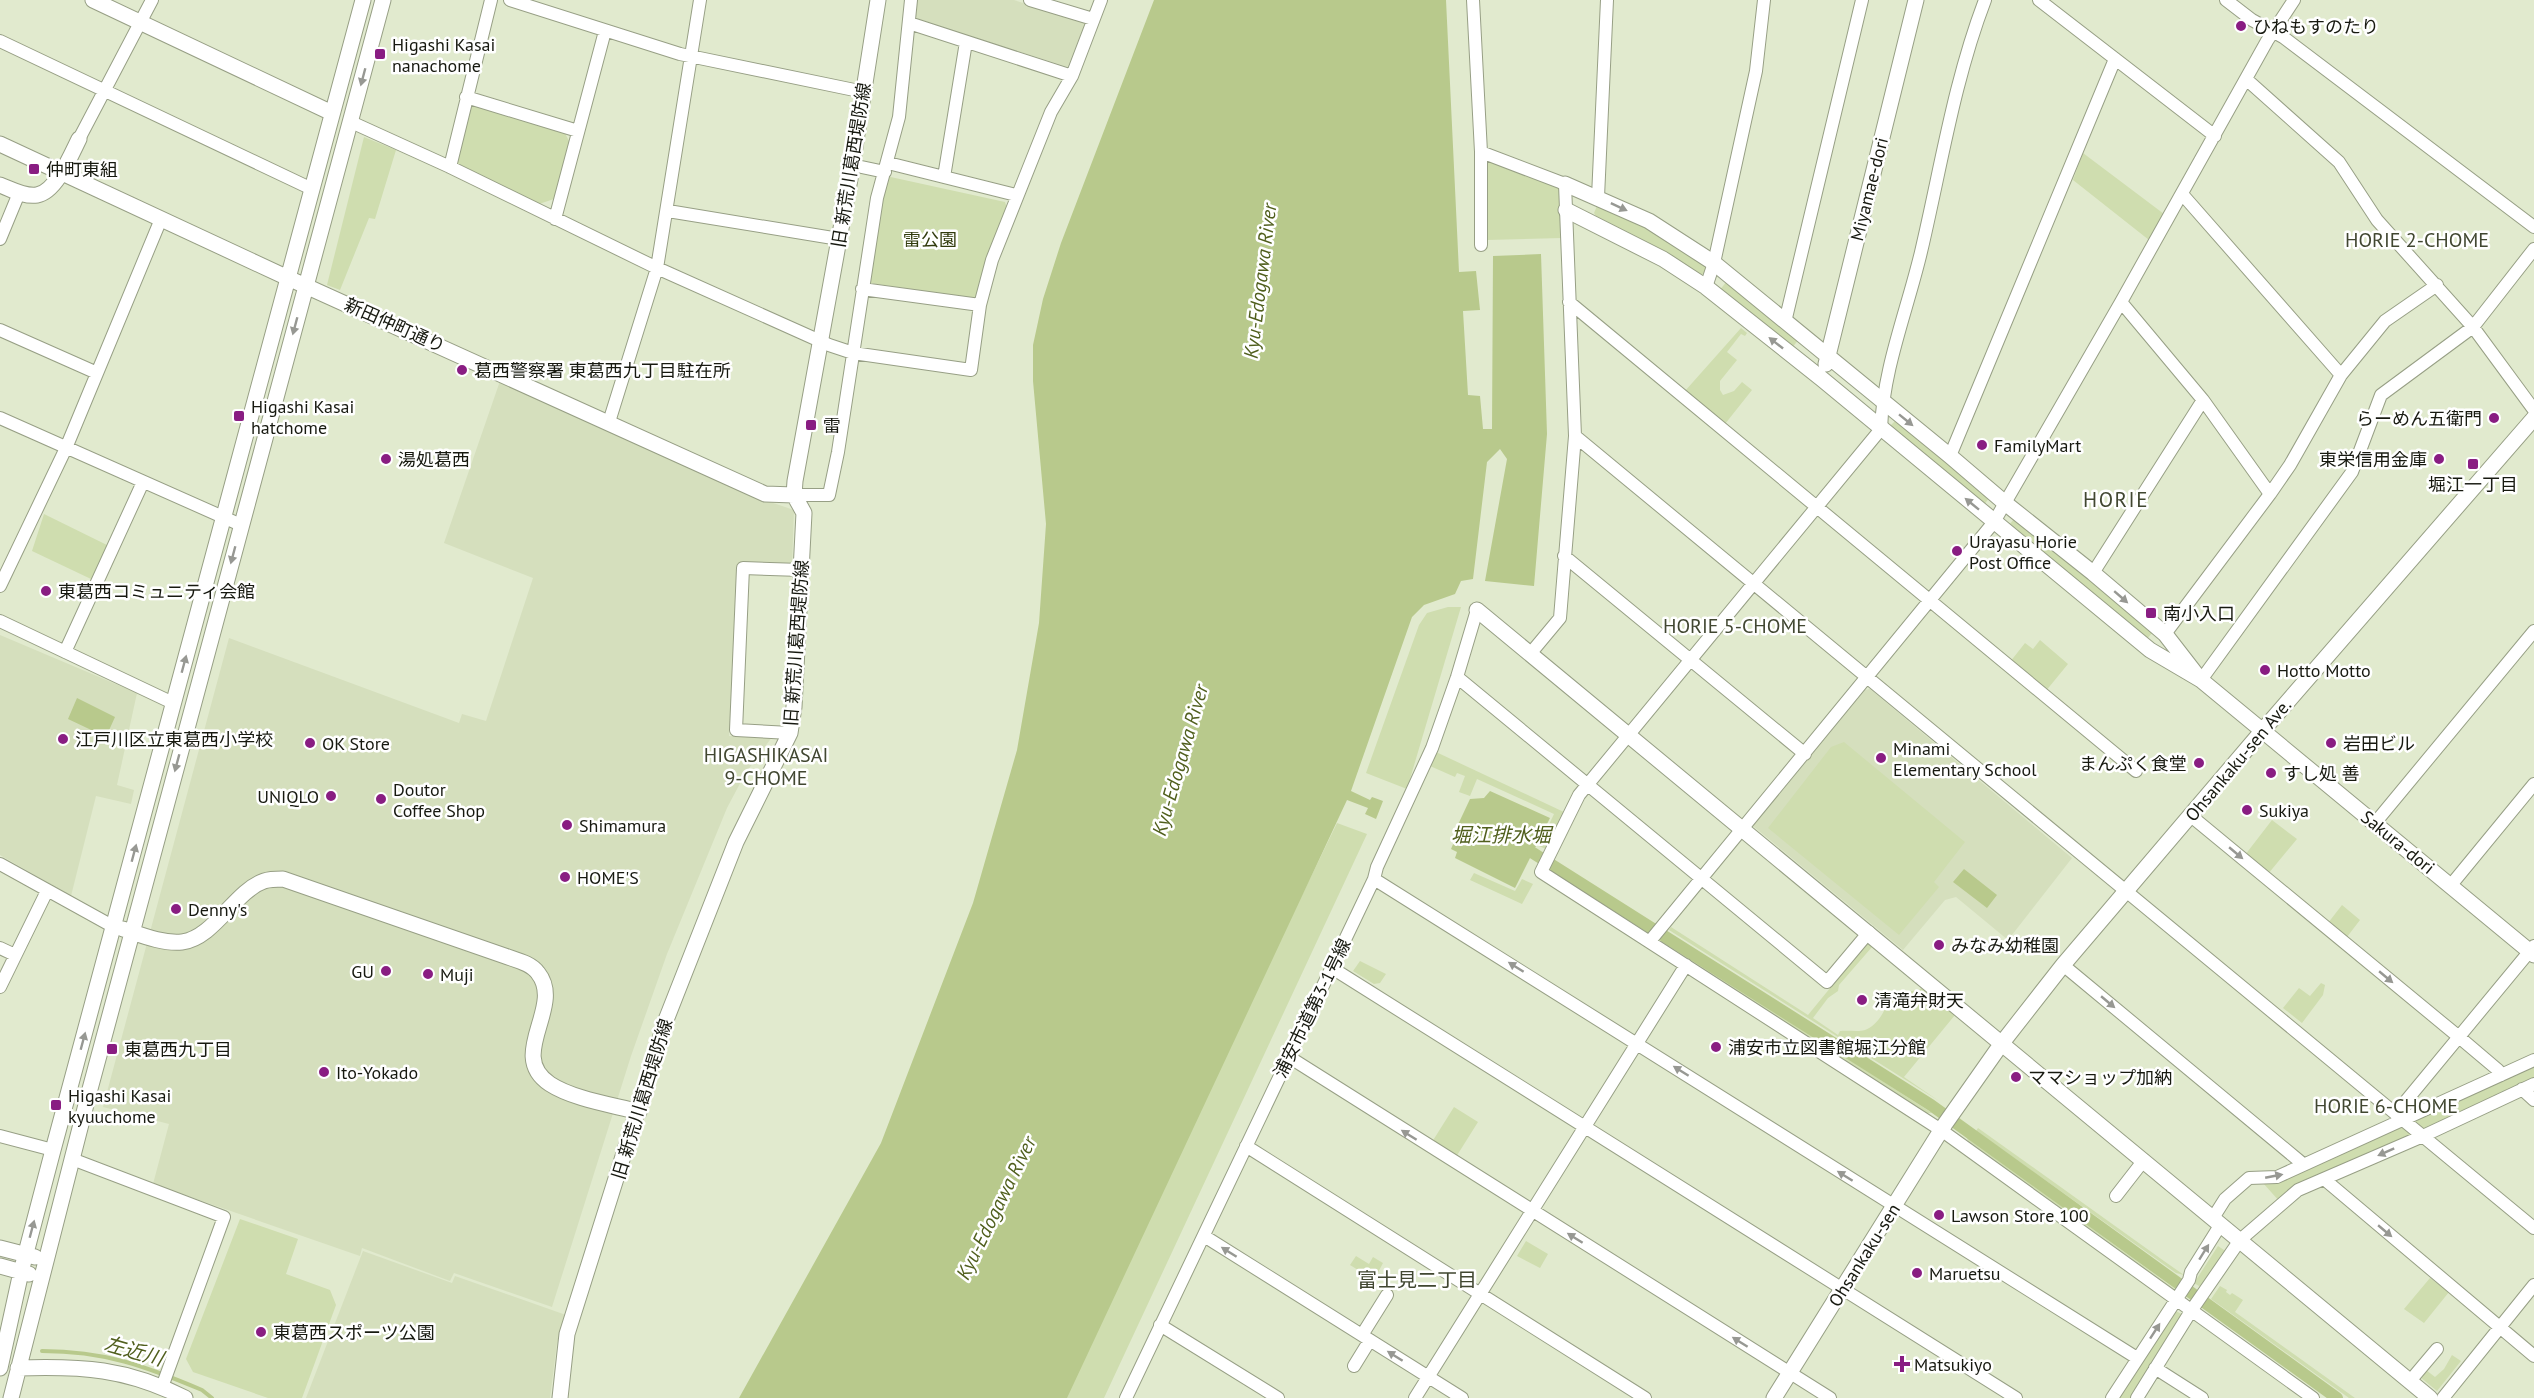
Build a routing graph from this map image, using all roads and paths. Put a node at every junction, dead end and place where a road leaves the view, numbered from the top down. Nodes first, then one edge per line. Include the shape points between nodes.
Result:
1 (93, 0) edge
2 (152, 0) edge
3 (363, 0) edge
4 (383, 0) edge
5 (491, 0) edge
6 (510, 0) edge
7 (700, 0) edge
8 (878, 0) edge
9 (911, 0) edge
10 (1030, 0) edge
11 (1101, 0) edge
12 (1473, 0) edge
13 (1607, 0) edge
14 (1764, 0) edge
15 (1862, 0) edge
16 (1916, 0) edge
17 (1985, 0) edge
18 (2039, 0) edge
19 (2226, 0) edge
20 (2294, 0) edge
21 (1093, 19) junction
22 (141, 22) junction
23 (909, 23) junction
24 (605, 31) junction
25 (2273, 31) junction
26 (0, 41) edge
27 (966, 42) junction
28 (691, 56) junction
29 (2115, 59) junction
30 (1072, 76) junction
31 (2246, 79) junction
32 (105, 91) junction
33 (864, 92) junction
34 (466, 97) junction
35 (332, 113) junction
36 (351, 122) junction
37 (578, 131) junction
38 (2215, 136) junction
39 (80, 139) joint
40 (0, 144) edge
41 (1481, 152) junction
42 (852, 165) junction
43 (450, 167) junction
44 (887, 168) junction
45 (62, 172) junction
46 (944, 177) junction
47 (0, 184) edge
48 (1565, 184) junction
49 (312, 189) junction
50 (19, 193) junction
51 (2182, 194) junction
52 (1016, 195) junction
53 (1598, 197) junction
54 (1566, 210) junction
55 (668, 211) junction
56 (161, 219) junction
57 (555, 219) junction
58 (2534, 227) edge
59 (0, 239) edge
60 (839, 239) junction
61 (1481, 246) dead end
62 (2534, 249) edge
63 (1714, 263) junction
64 (657, 268) junction
65 (288, 278) junction
66 (2437, 285) junction
67 (306, 286) junction
68 (1706, 287) junction
69 (862, 289) junction
70 (1569, 302) junction
71 (2121, 302) junction
72 (980, 305) junction
73 (1785, 322) junction
74 (2473, 327) junction
75 (0, 330) edge
76 (821, 342) junction
77 (853, 352) junction
78 (1827, 357) junction
79 (97, 373) junction
80 (2342, 375) junction
81 (1822, 379) junction
82 (2203, 400) junction
83 (1882, 401) junction
84 (2534, 410) edge
85 (2534, 418) edge
86 (609, 422) junction
87 (2, 424) edge
88 (1881, 429) junction
89 (1575, 436) junction
90 (66, 448) junction
91 (1950, 456) junction
92 (143, 482) junction
93 (2270, 494) junction
94 (794, 495) junction
95 (2005, 503) junction
96 (1817, 507) junction
97 (224, 518) junction
98 (1994, 522) junction
99 (241, 525) junction
100 (1564, 556) junction
101 (801, 570) junction
102 (2093, 573) junction
103 (1755, 583) junction
104 (0, 586) edge
105 (1930, 601) junction
106 (1477, 610) joint
107 (0, 621) edge
108 (2534, 632) edge
109 (2165, 634) junction
110 (65, 652) junction
111 (1530, 654) junction
112 (1691, 661) junction
113 (1867, 675) junction
114 (1457, 677) junction
115 (2201, 680) junction
116 (173, 703) junction
117 (2263, 730) junction
118 (790, 733) junction
119 (1629, 735) junction
120 (1805, 754) junction
121 (2136, 771) dead end
122 (2534, 784) edge
123 (1588, 785) junction
124 (2191, 816) junction
125 (2375, 823) junction
126 (1742, 829) junction
127 (0, 864) edge
128 (1701, 878) junction
129 (1374, 879) junction
130 (2451, 885) junction
131 (47, 891) junction
132 (2127, 891) junction
133 (114, 927) junction
134 (133, 932) junction
135 (1869, 932) junction
136 (1650, 941) junction
137 (0, 948) edge
138 (2533, 951) edge
139 (15, 956) junction
140 (1686, 965) junction
141 (2063, 965) junction
142 (1332, 968) junction
143 (0, 987) edge
144 (2459, 1037) junction
145 (2002, 1043) junction
146 (1637, 1044) junction
147 (1289, 1057) junction
148 (2534, 1060) edge
149 (2501, 1075) junction
150 (2534, 1084) edge
151 (2522, 1089) junction
152 (2534, 1100) edge
153 (639, 1112) junction
154 (2400, 1117) junction
155 (1946, 1122) junction
156 (1584, 1127) junction
157 (0, 1136) edge
158 (2423, 1136) junction
159 (1246, 1146) junction
160 (53, 1150) junction
161 (72, 1159) junction
162 (2144, 1160) junction
163 (2303, 1164) junction
164 (2325, 1179) junction
165 (2116, 1196) dead end
166 (1895, 1207) junction
167 (1532, 1211) junction
168 (2217, 1221) junction
169 (2534, 1228) edge
170 (1204, 1236) junction
171 (2240, 1240) junction
172 (0, 1248) edge
173 (26, 1255) junction
174 (46, 1260) junction
175 (0, 1266) edge
176 (21, 1272) junction
177 (41, 1277) junction
178 (2534, 1285) edge
179 (1844, 1289) junction
180 (1481, 1294) junction
181 (1387, 1295) dead end
182 (2177, 1296) junction
183 (2193, 1309) junction
184 (1160, 1325) junction
185 (2499, 1327) junction
186 (1366, 1338) junction
187 (2437, 1349) dead end
188 (2534, 1356) edge
189 (2137, 1358) junction
190 (1354, 1366) dead end
191 (0, 1368) edge
192 (18, 1368) junction
193 (2155, 1368) junction
194 (1790, 1372) junction
195 (1428, 1377) junction
196 (2410, 1382) junction
197 (162, 1386) junction
198 (181, 1397) edge
199 (11, 1398) edge
200 (560, 1398) edge
201 (1126, 1398) edge
202 (1278, 1398) edge
203 (1415, 1398) edge
204 (1462, 1398) edge
205 (1645, 1398) edge
206 (1774, 1398) edge
207 (1830, 1398) edge
208 (2016, 1398) edge
209 (2112, 1398) edge
210 (2137, 1398) edge
211 (2202, 1398) edge
212 (2313, 1398) edge
213 (2430, 1398) edge
214 (2443, 1398) edge

1 - 22 street
2 - 22 street
3 - 35 street
4 -> 36 street
5 - 34 street
6 - 24 street
7 - 28 street
8 - 33 street, 旧 新荒川葛西堤防線
9 - 23 street
10 - 21 street
11 - 21 street
12 - 41 street
13 - 53 street
14 - 63 street via 1756,70
15 - 73 street
16 - 78 street, Miyamae-dori
17 - 83 street via 1964,60 1921,253
18 - 29 street
19 - 25 street
20 - 25 street
21 - 30 street
22 - 32 street
22 - 35 street
23 - 27 street
23 - 44 street via 899,117
24 - 28 street
24 - 37 street
25 - 31 street
25 - 58 street
26 - 32 street
27 - 30 street
27 - 46 street
28 - 33 street
28 - 55 street
29 - 38 street
29 - 91 street
30 - 52 street via 1051,112
31 - 38 street
31 - 66 street via 2329,151 2377,220
32 - 39 street
32 - 49 street
33 - 42 street, 旧 新荒川葛西堤防線
34 - 37 street
34 - 43 street
35 - 49 street
36 - 43 street
36 - 67 street
37 - 57 street
38 - 51 street
39 - 45 street
40 - 45 street, 新田仲町通り
41 - 48 street
41 - 61 street
42 - 44 street
42 - 60 street, 旧 新荒川葛西堤防線
43 - 57 street
44 - 46 street
44 - 69 street via 877,198
45 - 50 street via 39,195
45 - 56 street, 新田仲町通り
46 - 52 street
47 - 50 street
48 - 53 street
48 - 54 street
49 - 65 street
50 - 59 street
51 - 71 street
51 - 80 street
52 - 72 street
53 -> 63 street via 1649,221
54 - 68 street via 1663,259
54 - 70 street
55 - 60 street
55 - 64 street
56 - 65 street, 新田仲町通り
56 - 79 street
57 - 64 street
60 - 76 street, 旧 新荒川葛西堤防線
62 - 74 street
63 - 68 street
63 - 73 street
64 - 76 street
64 - 86 street
65 - 67 street, 新田仲町通り
65 - 97 street
66 - 74 street
66 - 80 street via 2385,321
67 - 86 street, 新田仲町通り
67 -> 99 street
81 -> 68 street
69 - 72 street
69 - 77 street
70 - 89 street
70 - 96 street
71 - 82 street
71 - 95 street
72 - 77 street via 971,370
73 - 78 street
74 - 84 street
74 - 115 street via 2381,395 2352,472
75 - 79 street
76 - 77 street
76 - 94 street, 旧 新荒川葛西堤防線
77 - 94 street via 829,495
78 - 81 street, Miyamae-dori
78 - 83 street
79 - 90 street
80 - 93 street
81 - 88 street
82 - 93 street
82 - 102 street
83 - 88 street
83 -> 91 street
85 - 117 street, Ohsankaku-sen Ave.
86 - 94 street, 新田仲町通り via 765,494
87 - 90 street
88 - 96 street
98 -> 88 street
89 - 100 street
89 - 103 street
90 - 92 street
90 - 104 street
91 - 95 street
92 - 97 street
92 - 110 street
93 - 109 street
94 - 101 street, 旧 新荒川葛西堤防線 via 804,513
95 - 98 street
95 - 102 street
96 - 103 street
96 - 105 street
97 - 99 street
116 -> 97 street
98 - 105 street
98 - 115 street via 2150,650
99 -> 134 street
100 - 111 street via 1560,618
100 - 112 street
101 - 118 street, 旧 新荒川葛西堤防線
101 - 118 street via 743,568 736,730
102 -> 109 street
103 - 112 street
103 - 113 street
105 - 113 street
105 - 121 street
106 - 111 street
106 - 114 street, 浦安市道第3-1号線
107 - 110 street
108 - 125 street
109 - 115 street
110 - 116 street
111 - 119 street
112 - 119 street
112 - 120 street
113 - 120 street
113 - 132 street
114 - 123 street
114 - 129 street, 浦安市道第3-1号線 via 1432,748
115 - 117 street, Sakura-dori
133 -> 116 street
117 - 124 street, Ohsankaku-sen Ave.
117 - 125 street, Sakura-dori
118 - 153 street, 旧 新荒川葛西堤防線 via 736,842 666,1020
119 - 123 street
119 - 126 street
120 - 126 street
122 - 130 street
123 - 128 street
123 - 136 street via 1579,795 1542,872
124 - 132 street, Ohsankaku-sen Ave.
124 -> 144 street
125 - 130 street, Sakura-dori
126 - 128 street
126 - 135 street
127 - 131 street
128 - 135 street via 1827,982
128 - 136 street
129 - 142 street, 浦安市道第3-1号線
146 -> 129 street
130 - 138 street, Sakura-dori
131 - 133 street
131 - 139 street
132 - 141 street, Ohsankaku-sen Ave.
132 - 154 street
133 - 134 street
160 -> 133 street
134 - 153 street via 171,942 190,940 264,881 283,879 506,956 537,971 546,990 532,1047 539,1072 550,1084 568,1092
134 - 161 street
135 - 145 street
136 - 140 street
137 - 139 street
138 - 144 street
139 - 143 street
140 - 146 street
140 - 155 street
141 - 145 street, Ohsankaku-sen Ave.
141 -> 163 street
142 - 147 street, 浦安市道第3-1号線
142 - 156 street
144 - 149 street
144 - 154 street
145 - 155 street, Ohsankaku-sen Ave.
145 - 162 street
146 - 156 street
166 -> 146 street
147 - 159 street, 浦安市道第3-1号線
167 -> 147 street
148 - 149 street
149 - 154 street
150 - 151 street
151 - 152 street
151 - 158 street
153 - 200 street, 旧 新荒川葛西堤防線 via 567,1334
154 - 158 street
154 - 163 street
155 - 166 street, Ohsankaku-sen
155 - 182 street
156 - 167 street
156 - 179 street
157 - 160 street
158 -> 164 street
158 - 169 street
159 - 170 street, 浦安市道第3-1号線
159 - 180 street
173 -> 160 street
161 - 174 street
161 - 197 street via 224,1217
162 - 165 street
162 - 168 street
168 -> 163 street via 2225,1199 2249,1179 2277,1177
164 - 171 street via 2298,1190
164 -> 185 street
166 - 179 street, Ohsankaku-sen
166 - 189 street
167 - 180 street
194 -> 167 street
168 - 171 street
182 -> 168 street via 2189,1280
170 - 184 street, 浦安市道第3-1号線
186 -> 170 street
171 - 183 street
171 - 196 street
172 - 173 street
173 - 174 street
173 - 176 street
174 - 177 street
175 - 176 street
176 - 177 street
176 - 191 street
177 - 192 street
178 - 185 street
179 - 194 street, Ohsankaku-sen
179 - 208 street
180 - 195 street
180 - 205 street
181 - 186 street
182 - 183 street
189 -> 182 street
183 - 193 street
183 - 212 street
184 - 201 street, 浦安市道第3-1号線
184 - 202 street
185 - 188 street
185 - 214 street
186 - 190 street
195 -> 186 street
187 - 196 street
189 - 209 street
192 - 197 street via 100,1369
192 - 199 street
193 - 210 street
193 - 211 street
194 - 206 street, Ohsankaku-sen
194 - 207 street
195 - 203 street
195 - 204 street
196 - 213 street
197 - 198 street

